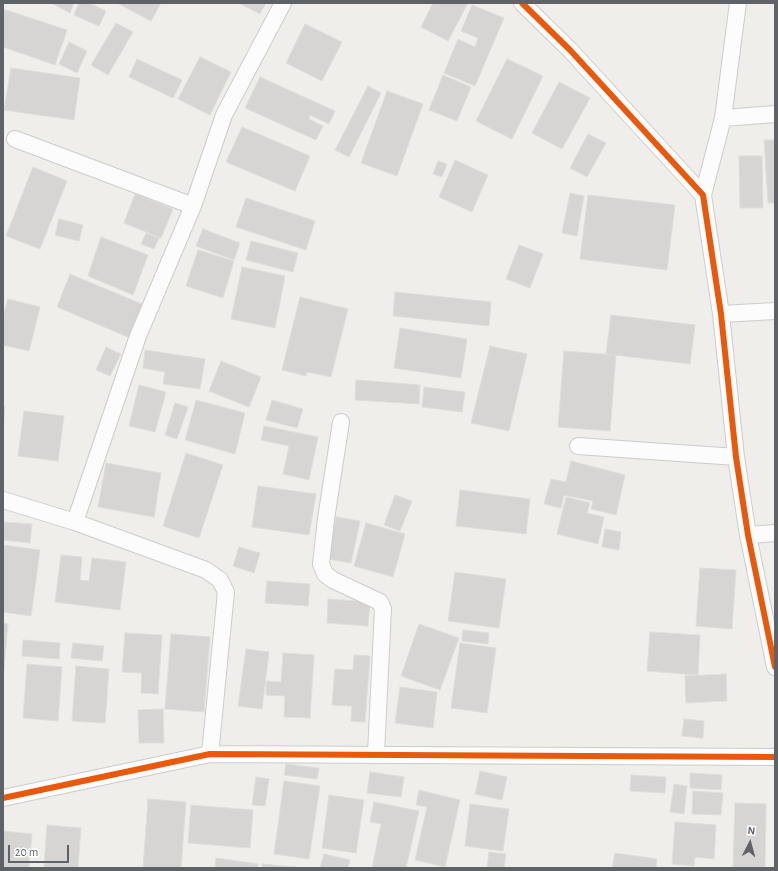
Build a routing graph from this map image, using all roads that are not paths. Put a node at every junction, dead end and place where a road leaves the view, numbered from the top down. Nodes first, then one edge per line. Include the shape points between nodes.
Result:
1 (282, 3) edge
2 (522, 3) edge
3 (738, 3) edge
4 (775, 114) edge
5 (723, 118) junction
6 (14, 140) dead end
7 (703, 195) junction
8 (192, 206) junction
9 (775, 311) edge
10 (721, 314) junction
11 (341, 422) dead end
12 (578, 446) dead end
13 (736, 457) junction
14 (3, 500) edge
15 (75, 522) junction
16 (775, 533) edge
17 (748, 535) junction
18 (775, 667) edge
19 (210, 754) junction
20 (376, 754) junction
21 (775, 757) edge
22 (3, 798) edge

1 - 8 street via 224,115
2 - 7 street via 570,50
3 - 5 street
4 - 5 street
5 - 7 street
6 - 8 street
7 - 10 street
8 - 15 street via 138,336
9 - 10 street
10 - 13 street
11 - 20 street via 321,564 325,574 333,580 380,602 383,609
12 - 13 street
13 - 17 street
14 - 15 street
15 - 19 street via 206,570 220,580 226,592
16 - 17 street
17 - 18 street
19 - 20 street
19 - 22 street
20 - 21 street

